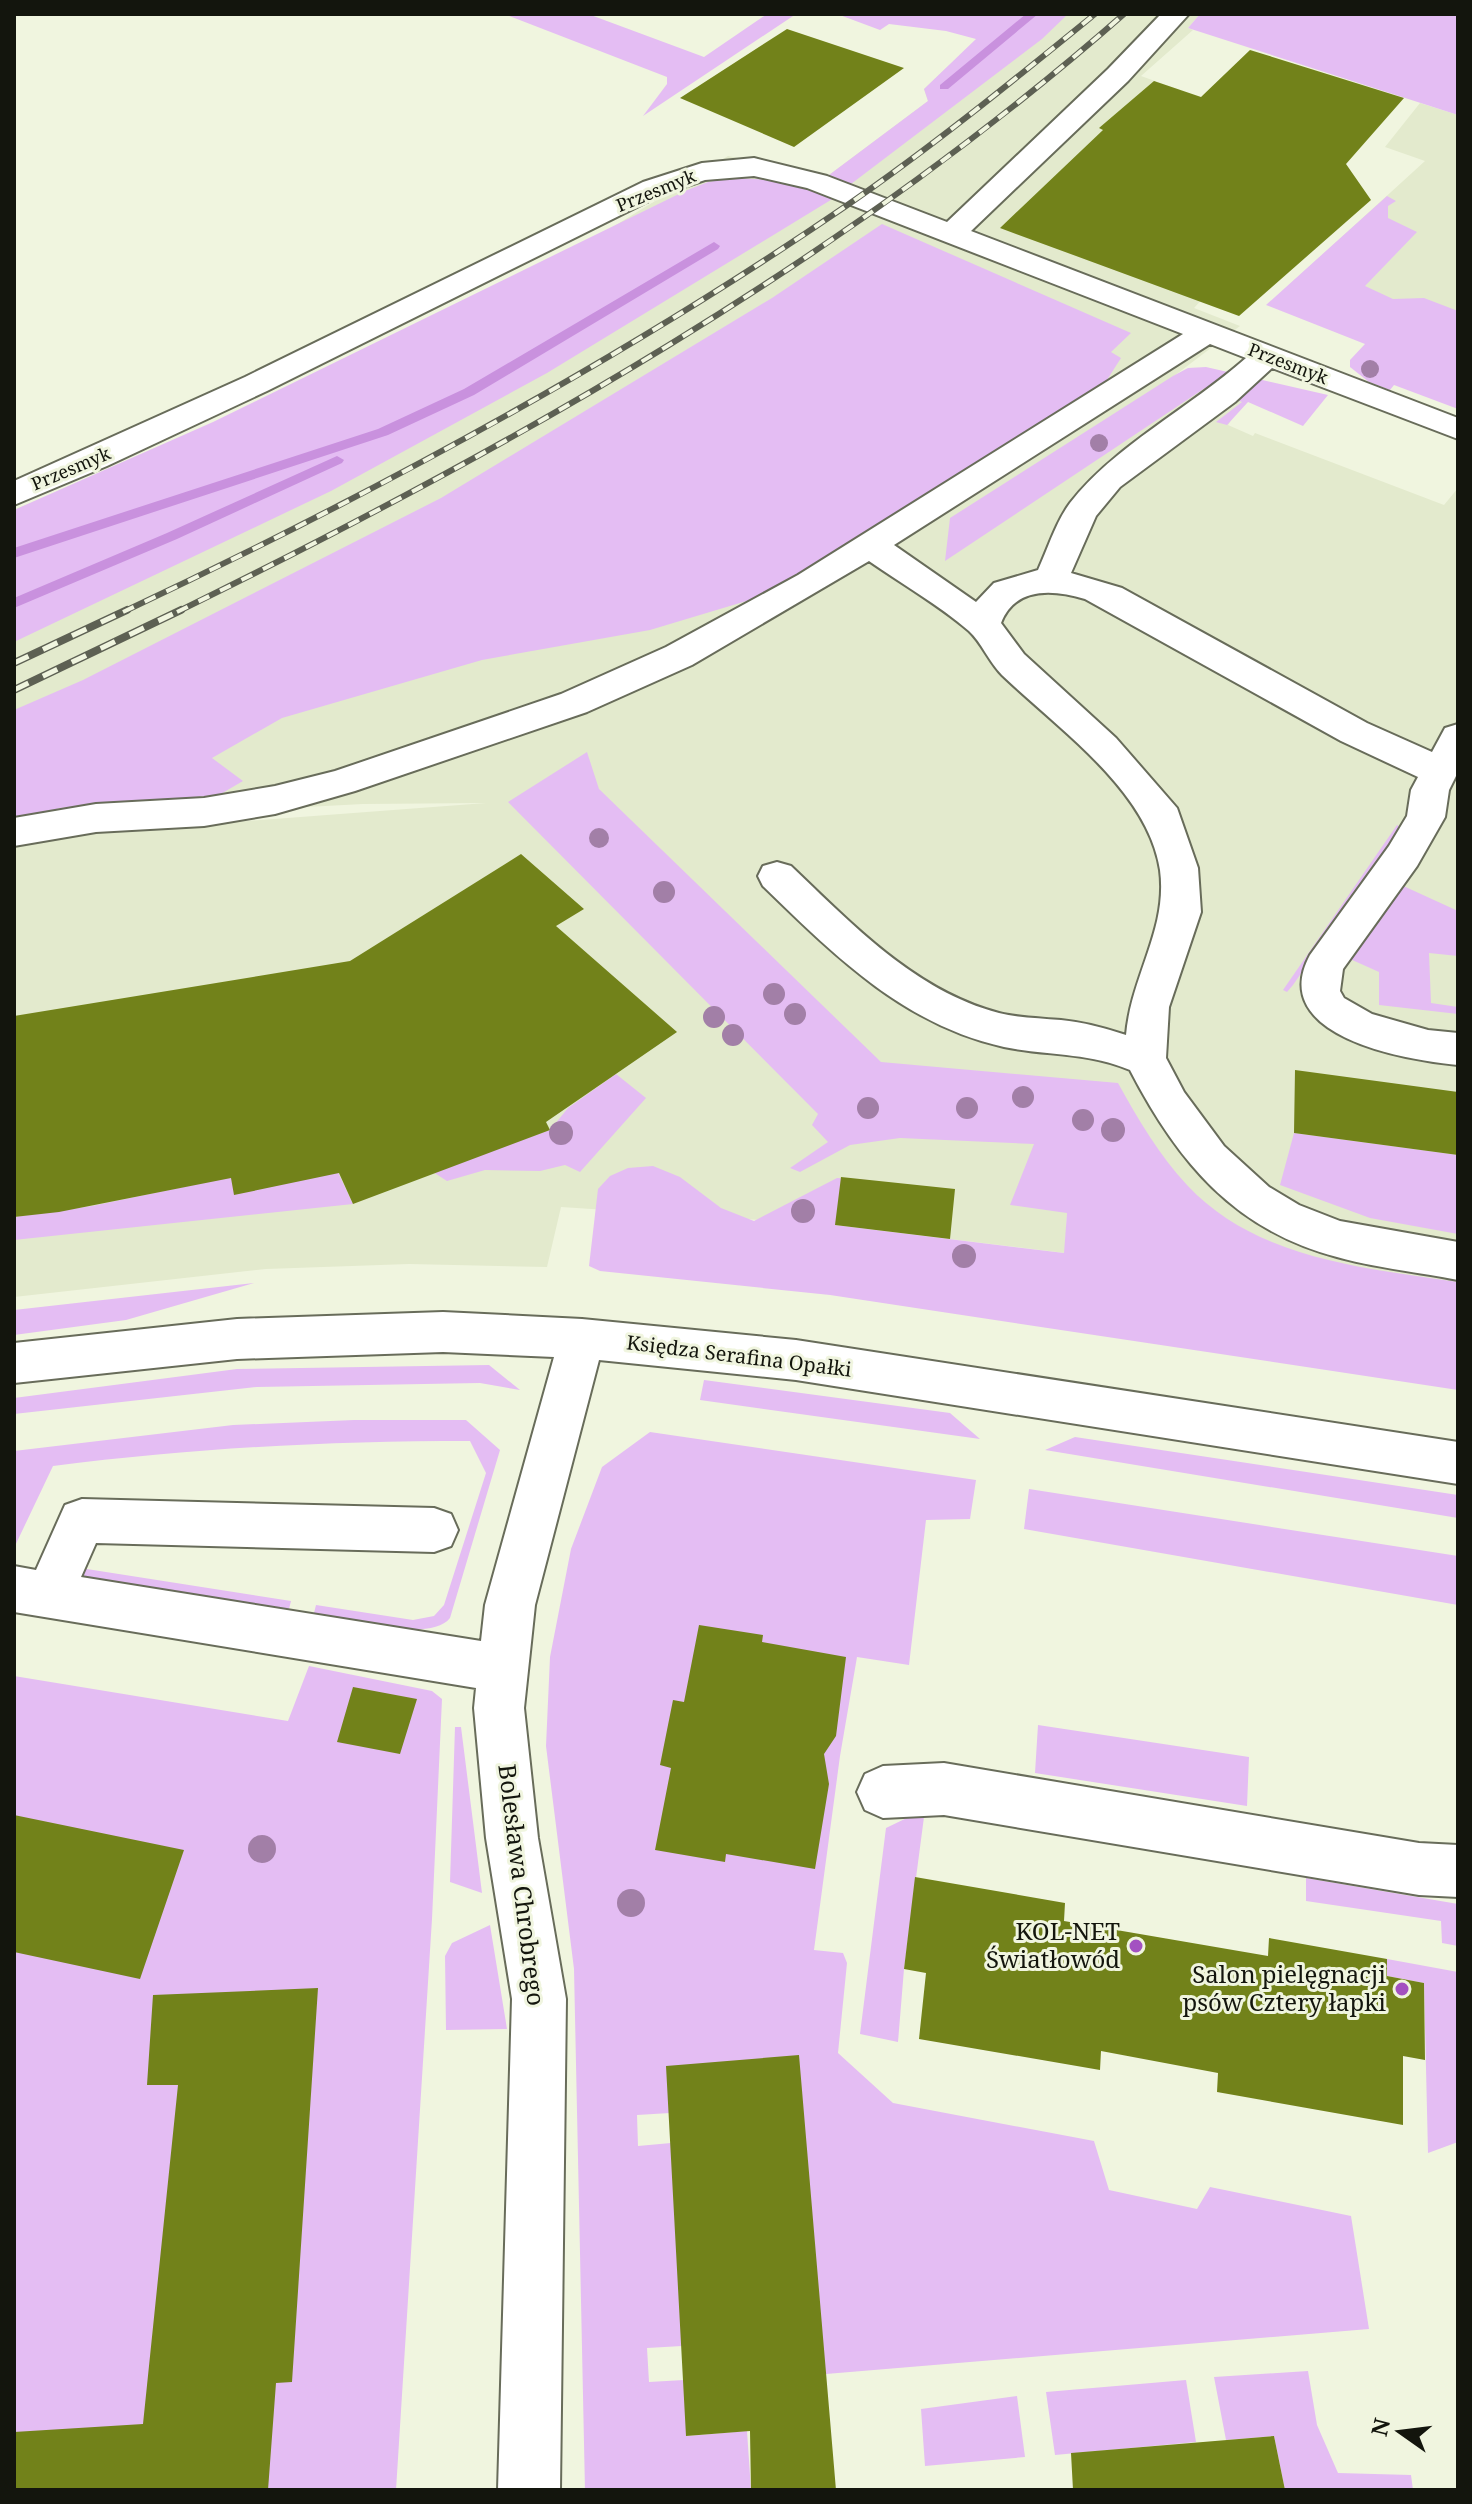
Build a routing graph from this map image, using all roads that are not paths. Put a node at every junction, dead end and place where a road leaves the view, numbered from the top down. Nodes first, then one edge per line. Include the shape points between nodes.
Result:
1 (1176, 14) edge
2 (950, 235) junction
3 (1206, 333) junction
4 (1267, 356) junction
5 (1458, 429) edge
6 (14, 494) edge
7 (870, 545) junction
8 (1050, 581) junction
9 (983, 624) junction
10 (1458, 737) edge
11 (1439, 771) junction
12 (1442, 824) edge
13 (14, 832) edge
14 (777, 876) dead end
15 (1458, 1049) edge
16 (1145, 1058) junction
17 (1458, 1261) edge
18 (582, 1339) junction
19 (14, 1363) edge
20 (1458, 1463) edge
21 (434, 1530) dead end
22 (32, 1592) edge
23 (503, 1668) junction
24 (883, 1792) dead end
25 (1458, 1871) edge
26 (529, 2490) edge

1 - 2 street
2 - 3 street, Przesmyk
2 - 6 street, Przesmyk via 848,192 791,175 754,167 702,172 653,188 302,363
3 - 4 street, Przesmyk
3 - 7 street
4 - 5 street, Przesmyk
4 - 8 street via 1224,395 1108,480 1081,512
7 - 9 street
7 - 13 street via 679,656 574,703 342,782 204,812 96,818
8 - 9 street via 1019,585 995,600
8 - 11 street via 1110,596 1342,726
9 - 16 street via 1011,663 1103,747 1158,808 1179,868 1181,912 1149,1007
10 - 11 street
11 - 12 street via 1430,790
12 - 15 street via 1403,856 1324,966 1320,991 1330,1009 1360,1027
14 - 16 street via 915,997 952,1016 1004,1030 1109,1043
16 - 17 street via 1169,1104 1209,1158 1254,1200 1337,1239
18 - 19 street, Księdza Serafina Opałki via 443,1332 237,1339
18 - 20 street, Księdza Serafina Opałki via 796,1360
18 - 23 street, Bolesława Chrobrego via 510,1605
21 - 22 street via 82,1521
22 - 23 street
23 - 26 street, Bolesława Chrobrego via 499,1708 511,1824 539,1999
24 - 25 street via 944,1789 1419,1869

